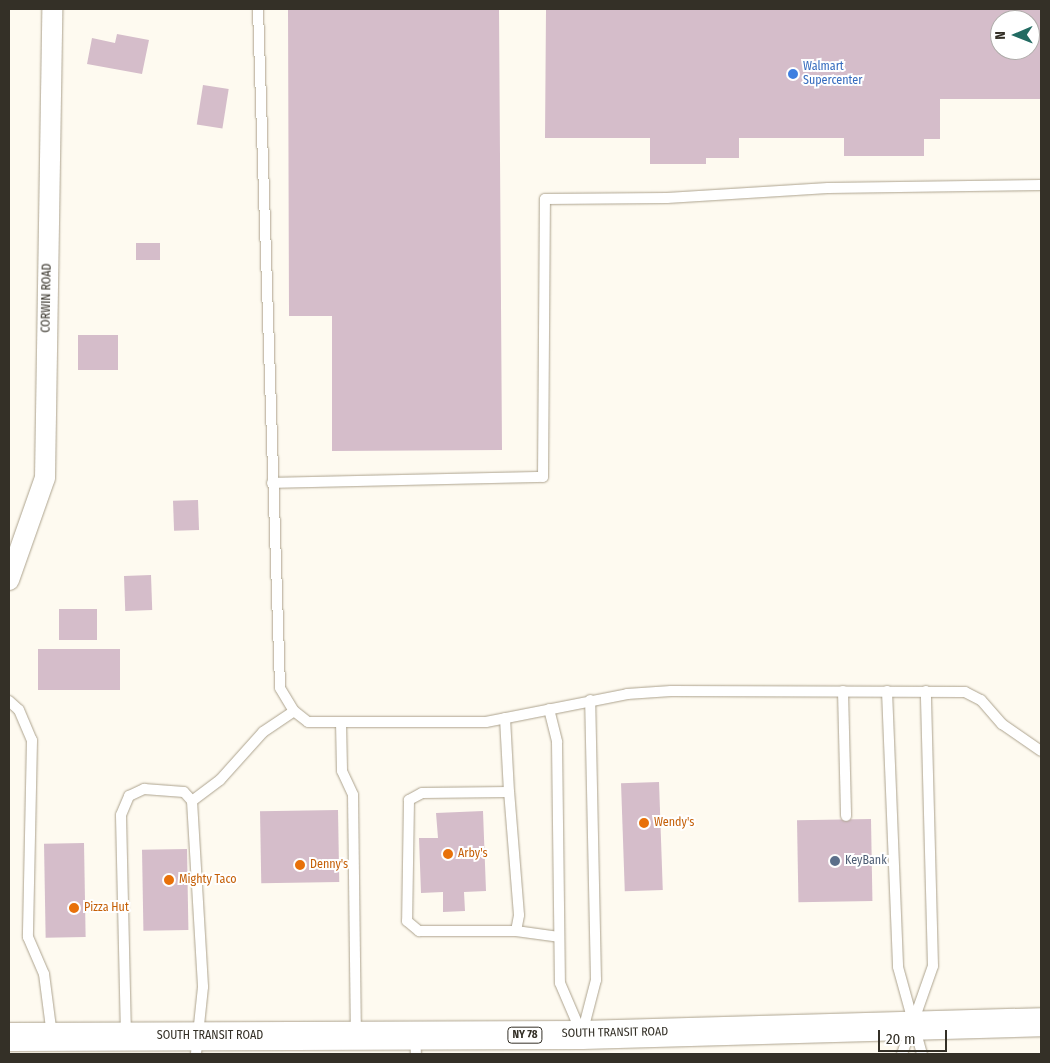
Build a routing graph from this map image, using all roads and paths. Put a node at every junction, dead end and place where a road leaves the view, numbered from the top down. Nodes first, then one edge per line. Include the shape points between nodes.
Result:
1 (52, 9) edge
2 (258, 9) edge
3 (1041, 186) edge
4 (272, 483) junction
5 (9, 580) edge
6 (843, 691) junction
7 (887, 691) junction
8 (926, 691) junction
9 (590, 700) junction
10 (9, 701) edge
11 (549, 708) junction
12 (294, 711) junction
13 (505, 718) junction
14 (341, 722) junction
15 (1041, 751) edge
16 (509, 792) junction
17 (192, 801) junction
18 (846, 816) dead end
19 (516, 931) junction
20 (559, 937) junction
21 (1041, 1022) edge
22 (914, 1024) junction
23 (356, 1035) junction
24 (582, 1035) junction
25 (52, 1037) junction
26 (126, 1037) junction
27 (17, 1040) edge
28 (196, 1045) edge
29 (415, 1045) edge
30 (902, 1054) edge
31 (922, 1054) edge

1 - 5 street, CORWIN ROAD via 44,478
2 - 4 lane
3 - 4 lane via 828,188 667,198 545,199 543,477
4 - 12 lane via 280,688
6 - 7 lane
6 - 9 lane via 670,690
6 - 18 lane
7 - 8 lane
7 - 22 lane via 898,967
8 - 15 lane via 965,692 981,700 1002,724
8 - 22 lane via 933,966
9 - 11 lane
9 - 24 lane via 596,980
10 - 25 lane via 19,710 32,740 28,937 44,974
11 - 13 lane
11 - 20 lane via 557,742
12 - 14 lane via 308,722
12 - 17 lane via 263,732 220,780
13 - 14 lane via 486,722
13 - 16 lane
14 - 23 lane via 342,770 353,795
16 - 19 lane via 519,915
16 - 19 lane via 422,792 409,800 407,921 419,930
17 - 26 lane via 184,792 144,789 129,796 121,815
17 - 28 lane via 203,987
19 - 20 lane
20 - 24 lane via 560,983
21 - 22 highway, SOUTH TRANSIT ROAD / NY 78
22 - 24 highway, SOUTH TRANSIT ROAD / NY 78
22 - 30 lane
22 - 31 lane
23 - 28 highway, SOUTH TRANSIT ROAD / NY 78
23 - 29 highway, SOUTH TRANSIT ROAD / NY 78
24 - 29 highway, SOUTH TRANSIT ROAD / NY 78
25 - 26 highway, SOUTH TRANSIT ROAD / NY 78
25 - 27 highway, SOUTH TRANSIT ROAD / NY 78
26 - 28 highway, SOUTH TRANSIT ROAD / NY 78

